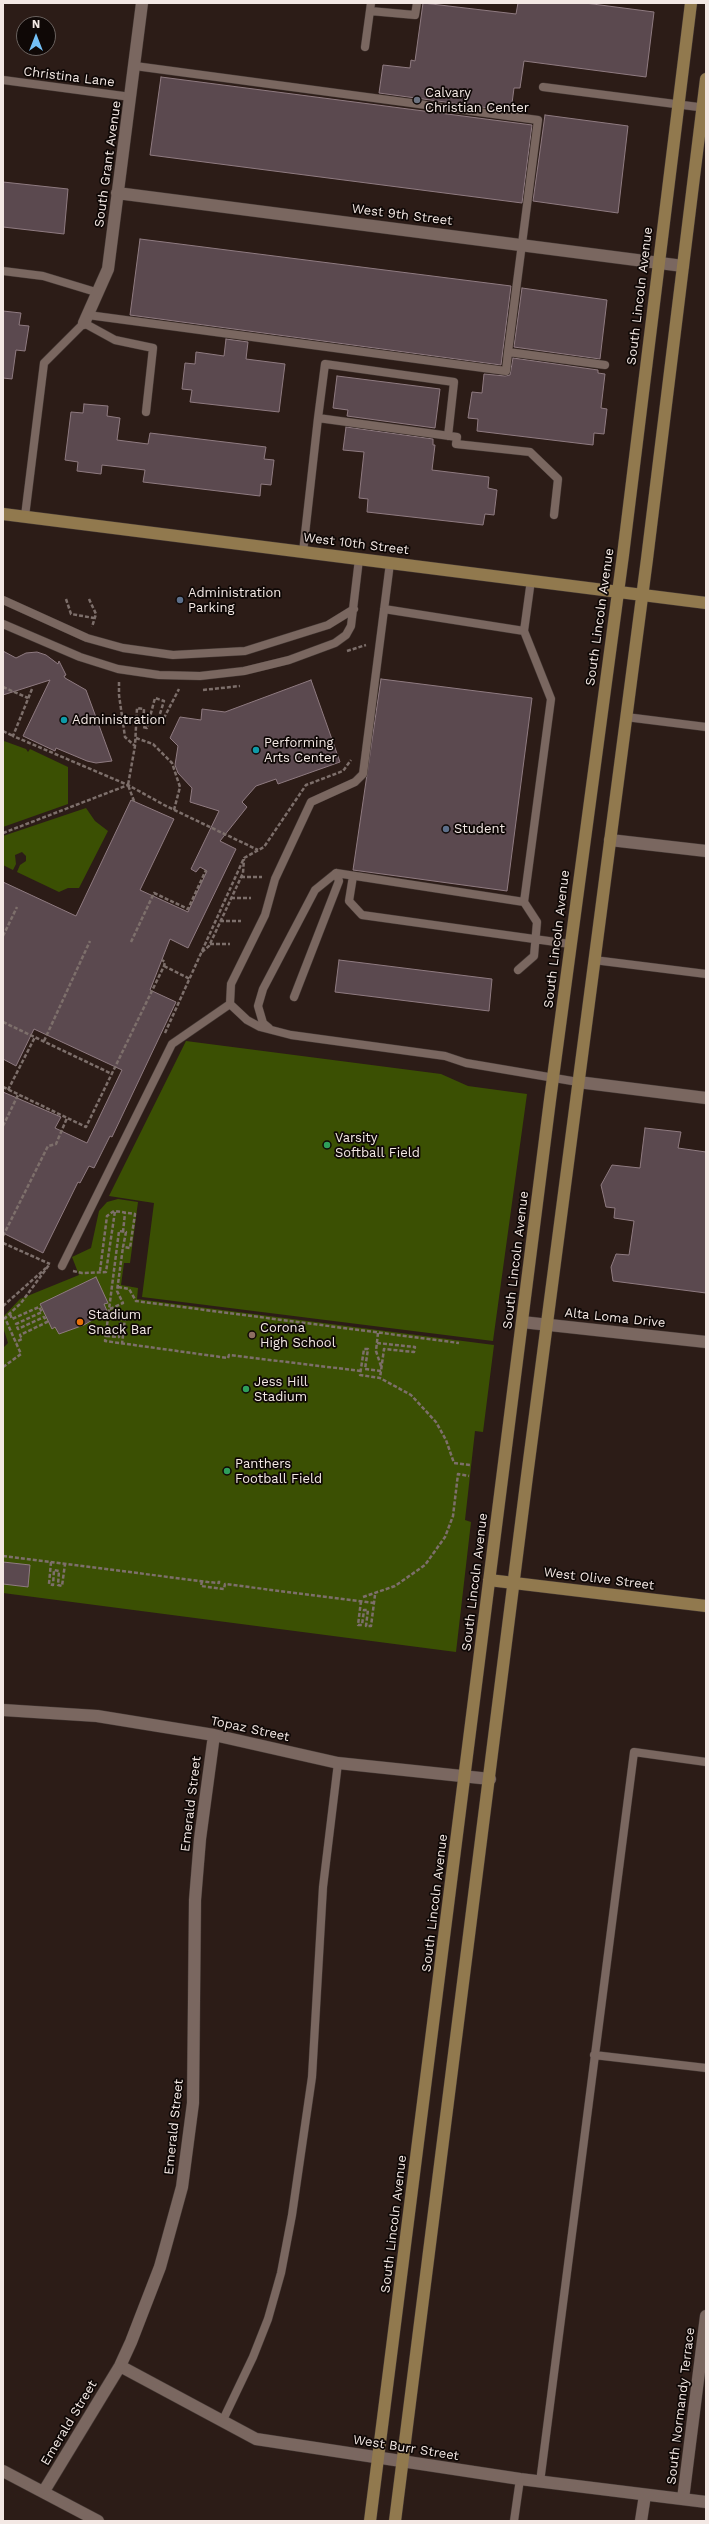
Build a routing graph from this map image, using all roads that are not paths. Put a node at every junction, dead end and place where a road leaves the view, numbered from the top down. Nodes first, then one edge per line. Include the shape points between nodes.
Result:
1 (142, 3) edge
2 (417, 3) edge
3 (691, 3) edge
4 (370, 7) edge
5 (365, 47) dead end
6 (135, 66) junction
7 (706, 79) edge
8 (3, 80) edge
9 (543, 87) dead end
10 (131, 97) junction
11 (678, 105) junction
12 (704, 108) edge
13 (117, 193) junction
14 (521, 244) junction
15 (658, 262) junction
16 (683, 266) junction
17 (3, 271) edge
18 (99, 292) junction
19 (86, 319) junction
20 (508, 352) junction
21 (605, 365) dead end
22 (146, 412) dead end
23 (318, 418) junction
24 (448, 436) junction
25 (3, 514) edge
26 (554, 515) dead end
27 (25, 516) junction
28 (303, 552) junction
29 (359, 559) junction
30 (390, 563) junction
31 (531, 580) junction
32 (618, 591) junction
33 (642, 594) junction
34 (3, 600) edge
35 (706, 602) edge
36 (354, 609) junction
37 (384, 609) junction
38 (3, 624) edge
39 (524, 630) junction
40 (626, 718) junction
41 (706, 727) edge
42 (610, 840) junction
43 (706, 851) edge
44 (336, 873) junction
45 (353, 876) junction
46 (524, 902) junction
47 (535, 939) junction
48 (570, 944) junction
49 (594, 960) junction
50 (518, 970) dead end
51 (706, 974) edge
52 (294, 997) dead end
53 (230, 1004) junction
54 (272, 1030) junction
55 (553, 1078) junction
56 (578, 1082) junction
57 (706, 1098) edge
58 (63, 1267) road end
59 (522, 1322) junction
60 (547, 1325) junction
61 (706, 1342) edge
62 (489, 1580) junction
63 (514, 1583) junction
64 (706, 1606) edge
65 (3, 1710) edge
66 (214, 1735) junction
67 (338, 1762) junction
68 (706, 1762) edge
69 (464, 1776) junction
70 (490, 1779) junction
71 (594, 2055) junction
72 (706, 2068) edge
73 (706, 2316) edge
74 (120, 2366) junction
75 (222, 2422) junction
76 (378, 2458) junction
77 (403, 2462) junction
78 (3, 2471) edge
79 (520, 2479) junction
80 (540, 2482) junction
81 (44, 2491) junction
82 (645, 2495) junction
83 (683, 2499) junction
84 (706, 2502) edge
85 (98, 2521) edge
86 (370, 2521) edge
87 (395, 2521) edge
88 (514, 2521) edge
89 (642, 2521) edge

1 - 6 street, South Grant Avenue
2 - 4 lane via 416,15
3 - 11 main road, South Lincoln Avenue
4 - 5 lane
6 - 10 street, South Grant Avenue
6 - 14 lane via 538,120
7 - 12 main road
8 - 10 lane, Christina Lane
9 - 11 lane
10 - 13 street, South Grant Avenue
11 - 12 lane
11 - 15 main road, South Lincoln Avenue
12 - 16 main road
13 - 14 street, West 9th Street
13 - 18 street, South Grant Avenue via 108,269
14 - 15 street, West 9th Street
14 - 20 lane
15 - 16 street, West 9th Street
15 - 32 main road, South Lincoln Avenue
16 - 33 main road
17 - 18 lane via 44,276
18 - 19 street, South Grant Avenue
19 - 20 lane via 506,371
19 - 22 lane via 115,340 153,348
19 - 27 lane via 44,363
20 - 21 lane
23 - 24 lane
23 - 24 lane via 325,364 454,382
23 - 28 lane
24 - 26 lane via 457,437 456,444 530,452 558,480
25 - 27 main road, West 10th Street
27 - 28 main road, West 10th Street
28 - 29 main road, West 10th Street
29 - 30 main road, West 10th Street
29 - 36 lane
30 - 31 main road, West 10th Street
30 - 37 lane
31 - 32 main road, West 10th Street
31 - 39 lane
32 - 33 main road, West 10th Street
32 - 48 main road, South Lincoln Avenue
33 - 35 main road, West 10th Street
33 - 40 main road
34 - 36 lane via 87,638 123,648 173,655 245,651 328,626
36 - 38 lane via 349,631 335,643 288,660 244,671 200,676 159,675 118,669 80,657
37 - 39 lane
37 - 53 lane via 362,774 355,782 311,802 275,879 265,915 231,984
39 - 46 lane via 551,699
40 - 41 lane
40 - 42 main road
42 - 43 street
42 - 49 main road
44 - 45 lane
44 - 52 lane via 339,881
44 - 54 lane via 315,890 263,989 258,1006 262,1023
45 - 46 lane
45 - 47 lane via 349,900 362,915
46 - 47 lane via 537,922
47 - 48 lane
47 - 50 lane via 534,956
48 - 55 main road, South Lincoln Avenue
49 - 51 lane
49 - 56 main road
53 - 54 lane via 247,1020
53 - 58 lane via 172,1044
54 - 55 lane via 445,1056 466,1063
55 - 56 lane
55 - 59 main road, South Lincoln Avenue
56 - 57 street
56 - 60 main road
59 - 60 street, Alta Loma Drive
59 - 62 main road, South Lincoln Avenue
60 - 61 street, Alta Loma Drive
60 - 63 main road
62 - 63 main road, West Olive Street
62 - 69 main road, South Lincoln Avenue
63 - 64 main road, West Olive Street
63 - 70 main road
65 - 66 street, Topaz Street via 97,1716
66 - 67 street, Topaz Street
66 - 74 street, Emerald Street via 200,1839 195,1900 194,2064 188,2148 173,2225 160,2267
67 - 69 street, Topaz Street
67 - 75 lane via 323,1887 312,2077 292,2215 281,2273 268,2319
68 - 71 lane via 634,1752
69 - 70 street, Topaz Street
69 - 76 main road, South Lincoln Avenue
70 - 77 main road
71 - 72 lane
71 - 80 lane
73 - 83 street, South Normandy Terrace
74 - 75 street, West Burr Street
74 - 81 street, Emerald Street
75 - 76 street, West Burr Street via 256,2439
76 - 77 street, West Burr Street
76 - 86 main road, South Lincoln Avenue
77 - 79 street, West Burr Street
77 - 87 main road
78 - 81 street
79 - 80 street, West Burr Street
79 - 88 lane
80 - 82 street, West Burr Street
81 - 85 street
82 - 83 street, West Burr Street
82 - 89 street
83 - 84 street, West Burr Street

